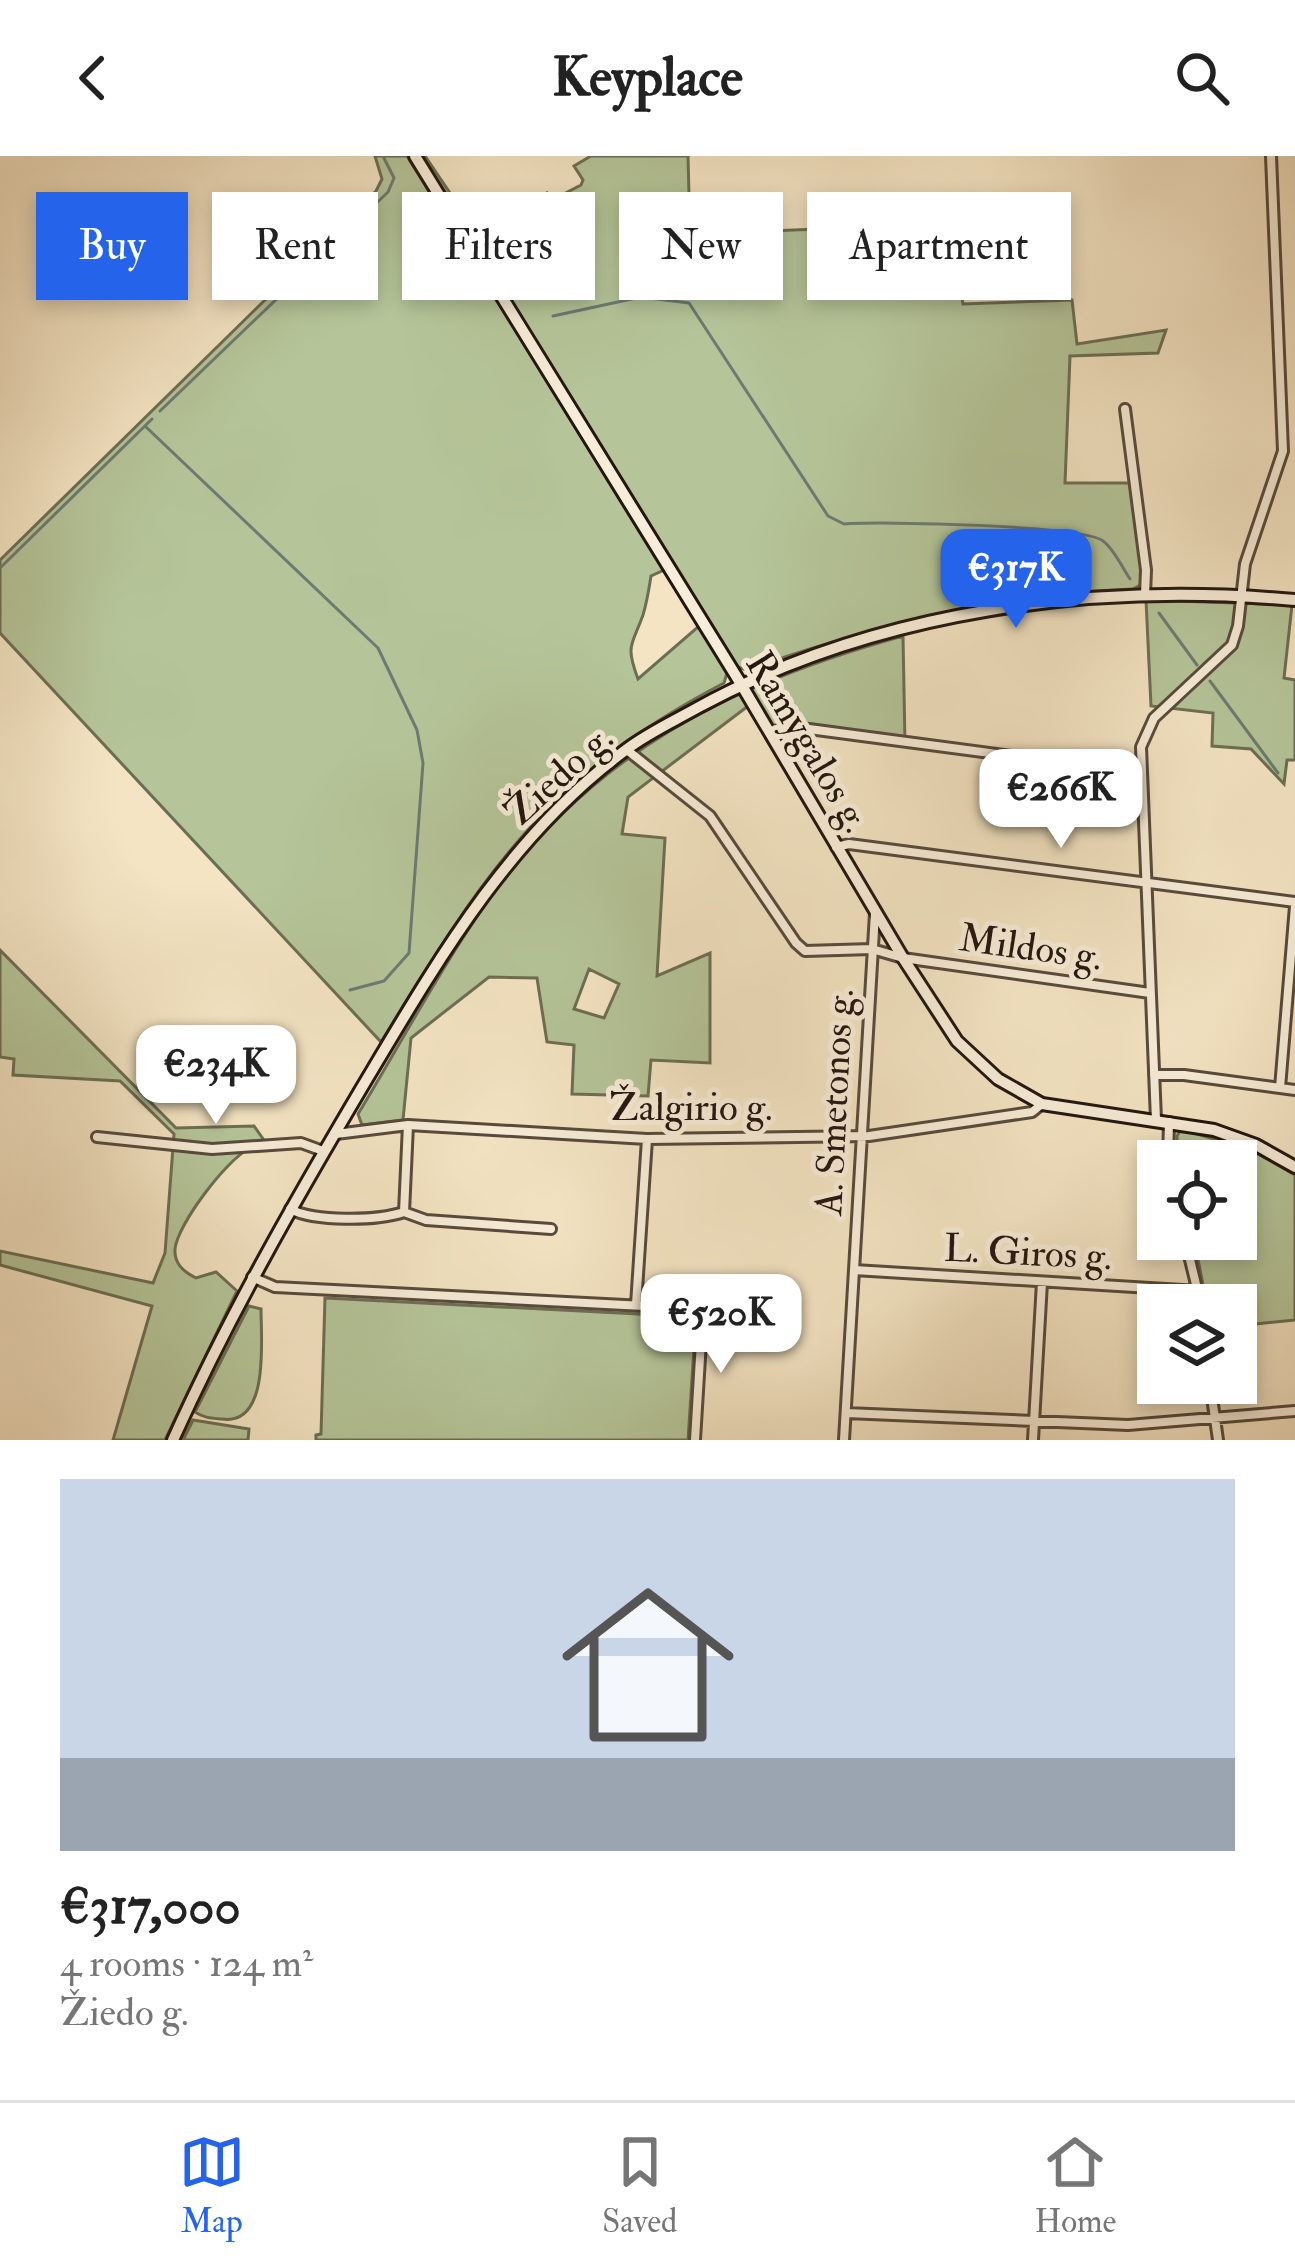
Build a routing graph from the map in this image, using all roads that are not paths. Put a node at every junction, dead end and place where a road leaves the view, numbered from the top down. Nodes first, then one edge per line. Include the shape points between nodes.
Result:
1 (415, 156) edge
2 (1271, 156) edge
3 (1125, 409) dead end
4 (1145, 595) junction
5 (1242, 596) junction
6 (1295, 599) edge
7 (741, 684) junction
8 (769, 732) junction
9 (626, 749) junction
10 (1140, 773) junction
11 (836, 848) junction
12 (1144, 884) junction
13 (1295, 904) edge
14 (875, 912) junction
15 (872, 949) junction
16 (903, 958) junction
17 (1150, 993) junction
18 (1154, 1075) junction
19 (1280, 1088) junction
20 (1295, 1090) edge
21 (1042, 1104) junction
22 (1162, 1121) junction
23 (408, 1125) junction
24 (334, 1135) junction
25 (860, 1136) junction
26 (97, 1137) dead end
27 (647, 1139) junction
28 (1165, 1140) edge
29 (323, 1151) junction
30 (1295, 1167) edge
31 (289, 1208) junction
32 (404, 1212) junction
33 (551, 1229) dead end
34 (854, 1270) junction
35 (252, 1276) junction
36 (1042, 1282) junction
37 (1137, 1287) edge
38 (636, 1305) junction
39 (1212, 1404) edge
40 (1295, 1411) edge
41 (846, 1413) junction
42 (1214, 1419) junction
43 (1034, 1422) junction
44 (173, 1440) edge
45 (695, 1440) edge
46 (844, 1440) edge
47 (1033, 1440) edge
48 (1218, 1440) edge

1 - 7 street, Ramygalos g.
2 - 5 street via 1284,440
3 - 4 street
4 - 5 street, Žiedo g.
4 - 7 street, Žiedo g. via 1073,599 904,629
5 - 6 street, Žiedo g.
5 - 10 street via 1228,652 1150,724
7 - 8 street, Ramygalos g.
7 - 9 street, Žiedo g.
8 - 10 street via 794,727
8 - 11 street, Ramygalos g.
9 - 15 street, Mildos g. via 710,816 805,951
9 - 24 street, Žiedo g. via 531,835 492,883
10 - 12 street
11 - 12 street
11 - 14 street, Ramygalos g.
12 - 13 street
12 - 17 street
13 - 19 street
14 - 15 street, A. Smetonos g.
14 - 16 street, Ramygalos g.
15 - 16 street, Mildos g.
15 - 25 street, A. Smetonos g.
16 - 17 street, Mildos g.
16 - 21 street, Ramygalos g. via 957,1041
17 - 18 street
18 - 19 street
18 - 22 street
19 - 20 street
21 - 22 street, Ramygalos g.
21 - 25 street, Žalgirio g. via 1032,1112
22 - 28 street
22 - 30 street, Ramygalos g. via 1214,1130
23 - 24 street, Žalgirio g.
23 - 27 street, Žalgirio g.
23 - 32 street
24 - 29 street, Žiedo g.
25 - 27 street, Žalgirio g.
25 - 34 street, A. Smetonos g.
26 - 29 street via 212,1149 301,1143
27 - 38 street
29 - 31 street, Žiedo g.
31 - 32 street via 361,1218
31 - 35 street, Žiedo g.
32 - 33 street
34 - 36 street, L. Giros g.
34 - 41 street, A. Smetonos g.
35 - 38 street via 275,1287
35 - 44 street, Žiedo g.
36 - 37 street, L. Giros g.
36 - 43 street
38 - 45 street via 703,1310
39 - 42 street
40 - 42 street
41 - 43 street
41 - 46 street, A. Smetonos g.
42 - 43 street
42 - 48 street
43 - 47 street

